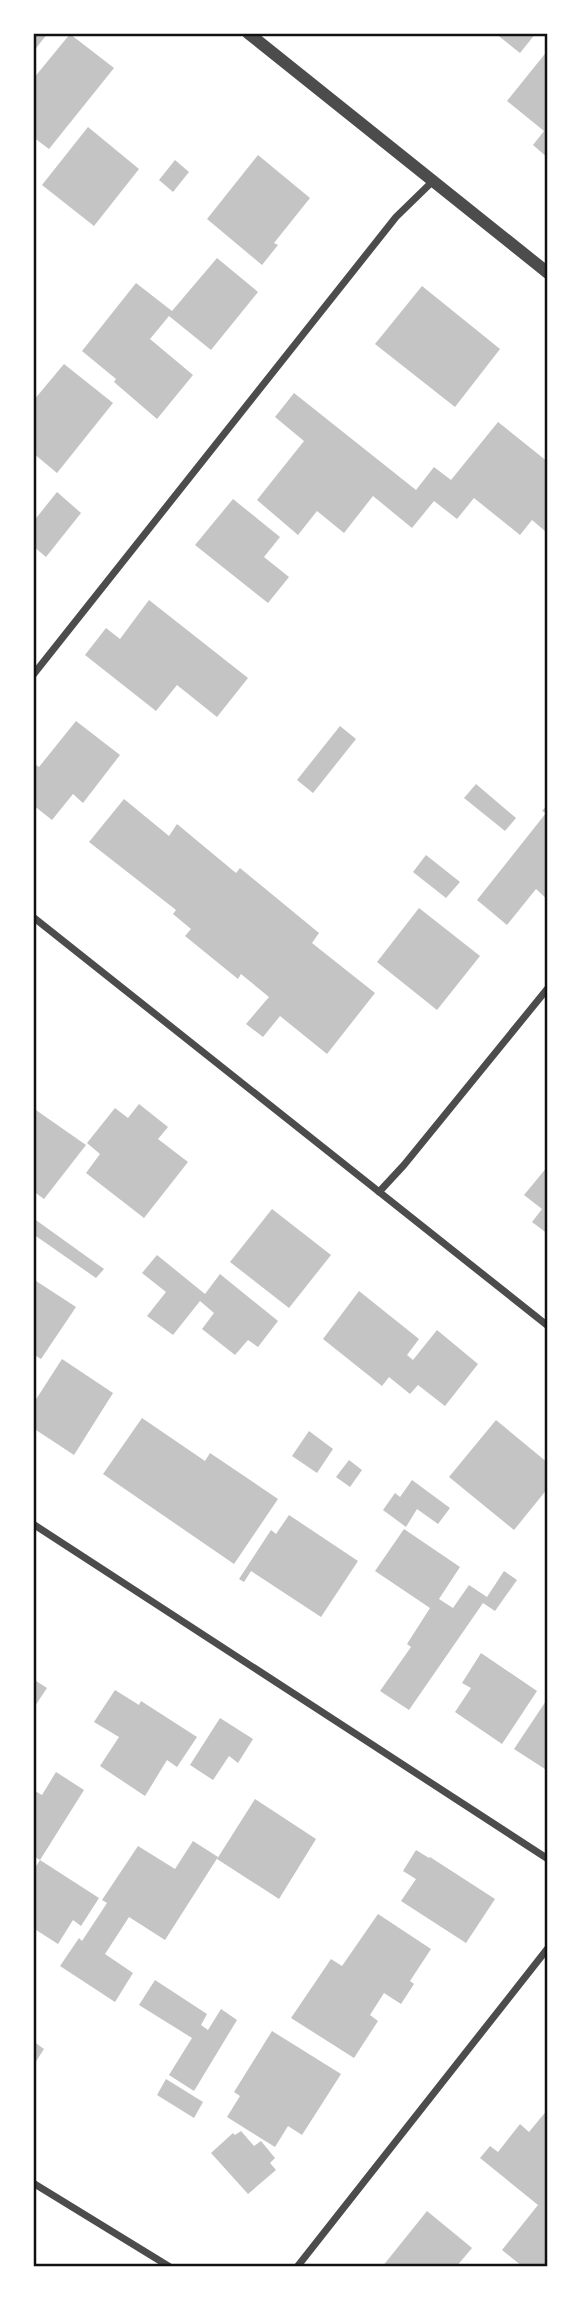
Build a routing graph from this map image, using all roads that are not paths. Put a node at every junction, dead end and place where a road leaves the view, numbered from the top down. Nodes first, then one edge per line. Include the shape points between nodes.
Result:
1 (248, 33) edge
2 (433, 181) junction
3 (548, 273) edge
4 (33, 675) edge
5 (33, 918) edge
6 (548, 988) edge
7 (379, 1192) junction
8 (548, 1326) edge
9 (33, 1524) edge
10 (548, 1859) edge
11 (548, 1948) edge
12 (33, 2183) edge
13 (170, 2267) edge
14 (297, 2267) edge

1 - 2 street
2 - 3 street
2 - 4 street via 396,217
5 - 7 street
6 - 7 street
7 - 8 street
9 - 10 street
11 - 14 street
12 - 13 street

